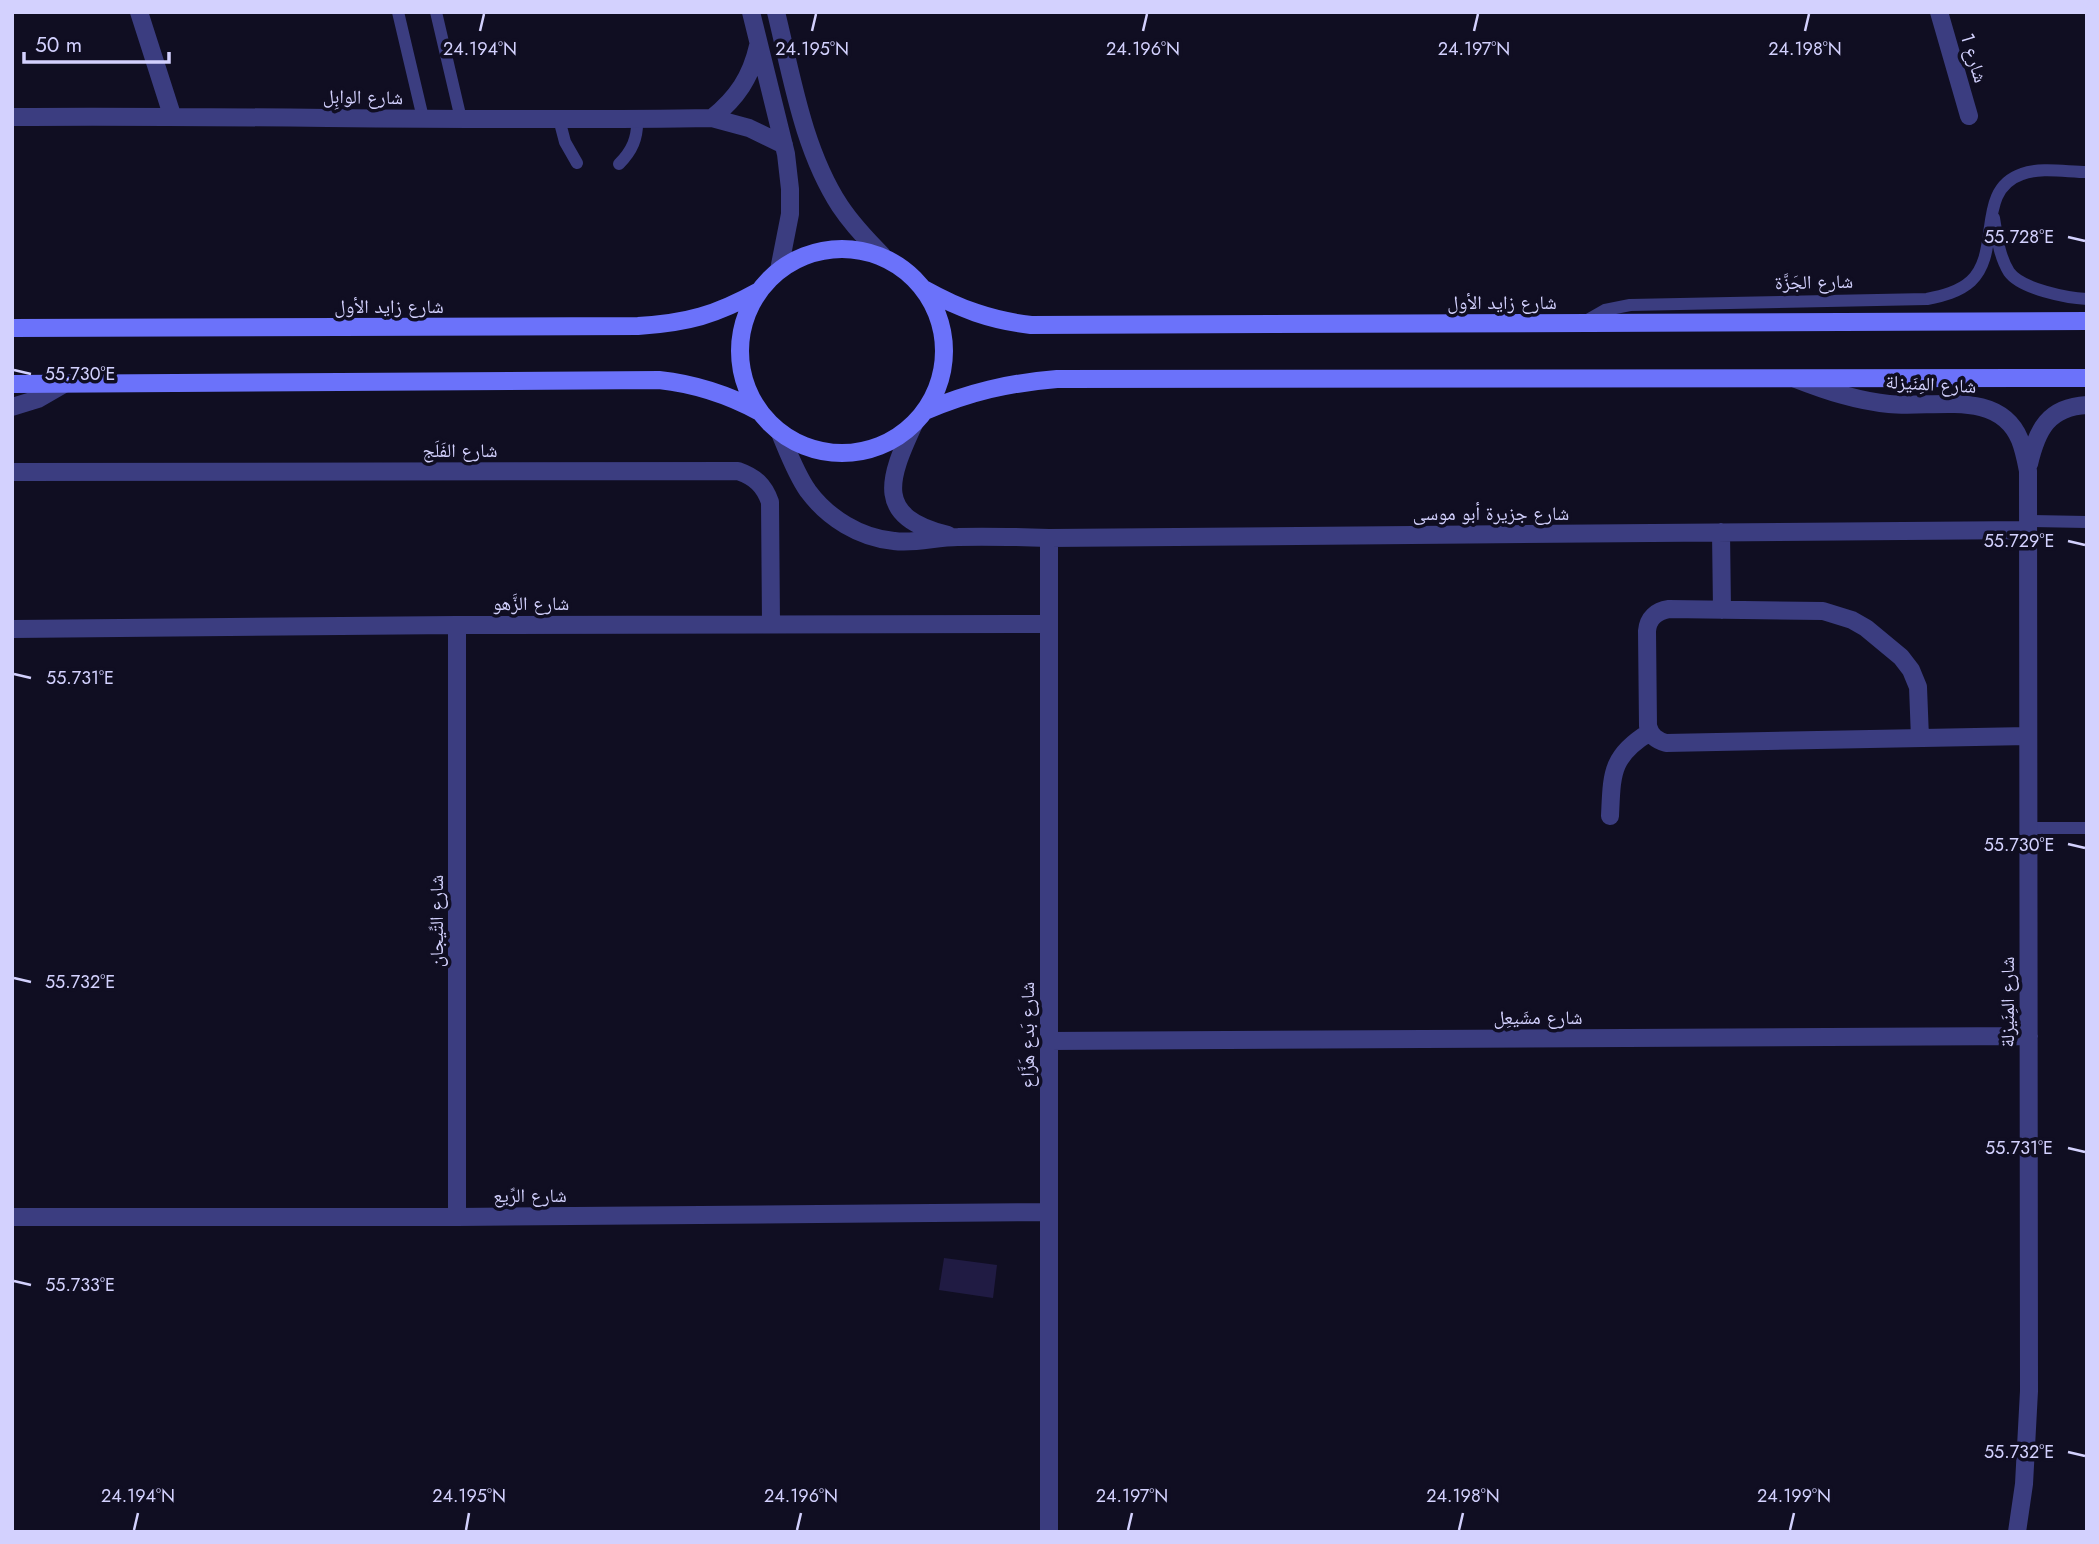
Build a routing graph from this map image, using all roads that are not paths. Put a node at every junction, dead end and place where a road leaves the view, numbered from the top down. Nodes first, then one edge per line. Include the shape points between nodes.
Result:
1 (139, 12) edge
2 (398, 12) edge
3 (436, 12) edge
4 (751, 12) edge
5 (776, 12) edge
6 (1939, 12) edge
7 (759, 44) junction
8 (172, 115) junction
9 (1969, 116) dead end
10 (12, 117) edge
11 (423, 118) junction
12 (712, 118) junction
13 (461, 119) junction
14 (559, 119) junction
15 (637, 119) junction
16 (784, 145) junction
17 (576, 163) dead end
18 (619, 164) dead end
19 (2087, 172) edge
20 (1992, 211) junction
21 (882, 256) junction
22 (779, 270) junction
23 (924, 289) junction
24 (759, 290) junction
25 (2087, 299) edge
26 (2087, 321) edge
27 (1584, 322) junction
28 (12, 328) edge
29 (2087, 378) edge
30 (1796, 379) junction
31 (12, 384) edge
32 (64, 384) junction
33 (2087, 405) edge
34 (12, 407) edge
35 (760, 412) junction
36 (919, 417) junction
37 (780, 433) junction
38 (2028, 471) junction
39 (12, 472) edge
40 (2087, 522) edge
41 (2028, 526) junction
42 (1721, 532) junction
43 (954, 537) junction
44 (1049, 538) junction
45 (1722, 610) junction
46 (772, 624) junction
47 (1049, 624) junction
48 (457, 625) junction
49 (12, 629) edge
50 (1650, 732) junction
51 (2028, 736) junction
52 (1920, 738) junction
53 (1610, 817) dead end
54 (2028, 828) junction
55 (2087, 828) edge
56 (2029, 1036) junction
57 (1048, 1041) junction
58 (1048, 1212) junction
59 (12, 1217) edge
60 (457, 1217) junction
61 (1049, 1532) edge
62 (2017, 1532) edge

1 - 8 street
2 - 11 lane
3 - 13 lane
4 - 7 street
5 - 21 street via 803,119 824,179
6 - 9 street, شارع 1
7 - 12 street via 748,78
7 - 16 street
8 - 10 street, شارع الوابِل
8 - 11 street, شارع الوابِل
11 - 13 street, شارع الوابِل
12 - 15 street, شارع الوابِل
12 - 16 street, شارع الوابِل via 750,128
13 - 14 street, شارع الوابِل
14 - 15 street, شارع الوابِل
14 - 17 lane
15 - 18 lane via 636,139
16 - 22 street via 790,214
19 - 20 lane, شارع الجَزَّة via 2034,171 2017,176 1998,194
20 - 25 lane via 2000,253 2010,274 2029,286
20 - 27 lane, شارع الجَزَّة via 1981,267 1972,280 1944,296 1630,305 1605,310
21 - 22 main road via 829,249 803,256
21 - 23 main road
22 - 24 main road
23 - 27 main road, شارع زايد الأول via 975,314 1031,325
23 - 36 main road via 940,322 943,359 934,395
24 - 28 main road, شارع زايد الأول via 722,310 670,324
24 - 35 main road via 743,324 740,361 750,397
26 - 27 main road, شارع زايد الأول
29 - 30 main road
30 - 36 main road via 1057,379 956,397
30 - 38 street, شارع المِنَيزلة via 1873,402 1970,405 1992,410 2015,431
31 - 32 main road
32 - 34 street
32 - 35 main road via 659,380 712,390
33 - 38 street, شارع المِنَيزلة via 2065,409 2047,421 2035,439
35 - 37 main road
36 - 37 main road via 901,434 857,453 809,448
36 - 43 street, شارع جزيرة أبو موسى via 899,456 894,498 911,522
37 - 43 street, شارع جزيرة أبو موسى via 807,490 847,526 893,541
38 - 41 street, شارع المِنَيزلة
39 - 46 street, شارع الفَلَج via 738,471 759,481 770,502
40 - 41 lane, شارع جزيرة أبو موسى
41 - 42 street, شارع جزيرة أبو موسى
41 - 51 street, شارع المِنَيزلة
42 - 44 street, شارع جزيرة أبو موسى
42 - 45 street
43 - 44 street, شارع جزيرة أبو موسى
44 - 47 street, شارع بَدع هَزَّاع
45 - 50 street via 1669,609 1650,620
45 - 52 street via 1823,611 1866,628 1901,657 1915,677
46 - 47 street, شارع الزَّهو
46 - 48 street, شارع الزَّهو
47 - 57 street, شارع بَدع هَزَّاع
48 - 49 street, شارع الزَّهو
48 - 60 street, شارع التِّيجان
50 - 52 street via 1666,743
50 - 53 street via 1629,748 1612,774
51 - 52 street
51 - 54 street, شارع المِنَيزلة
54 - 55 lane
54 - 56 street, شارع المِنَيزلة
56 - 57 street, شارع مشَيعِل
56 - 62 street, شارع المِنَيزلة via 2029,1391
57 - 58 street, شارع بَدع هَزَّاع
58 - 60 street, شارع الرِّيع
58 - 61 street, شارع بَدع هَزَّاع
59 - 60 street, شارع الرِّيع

